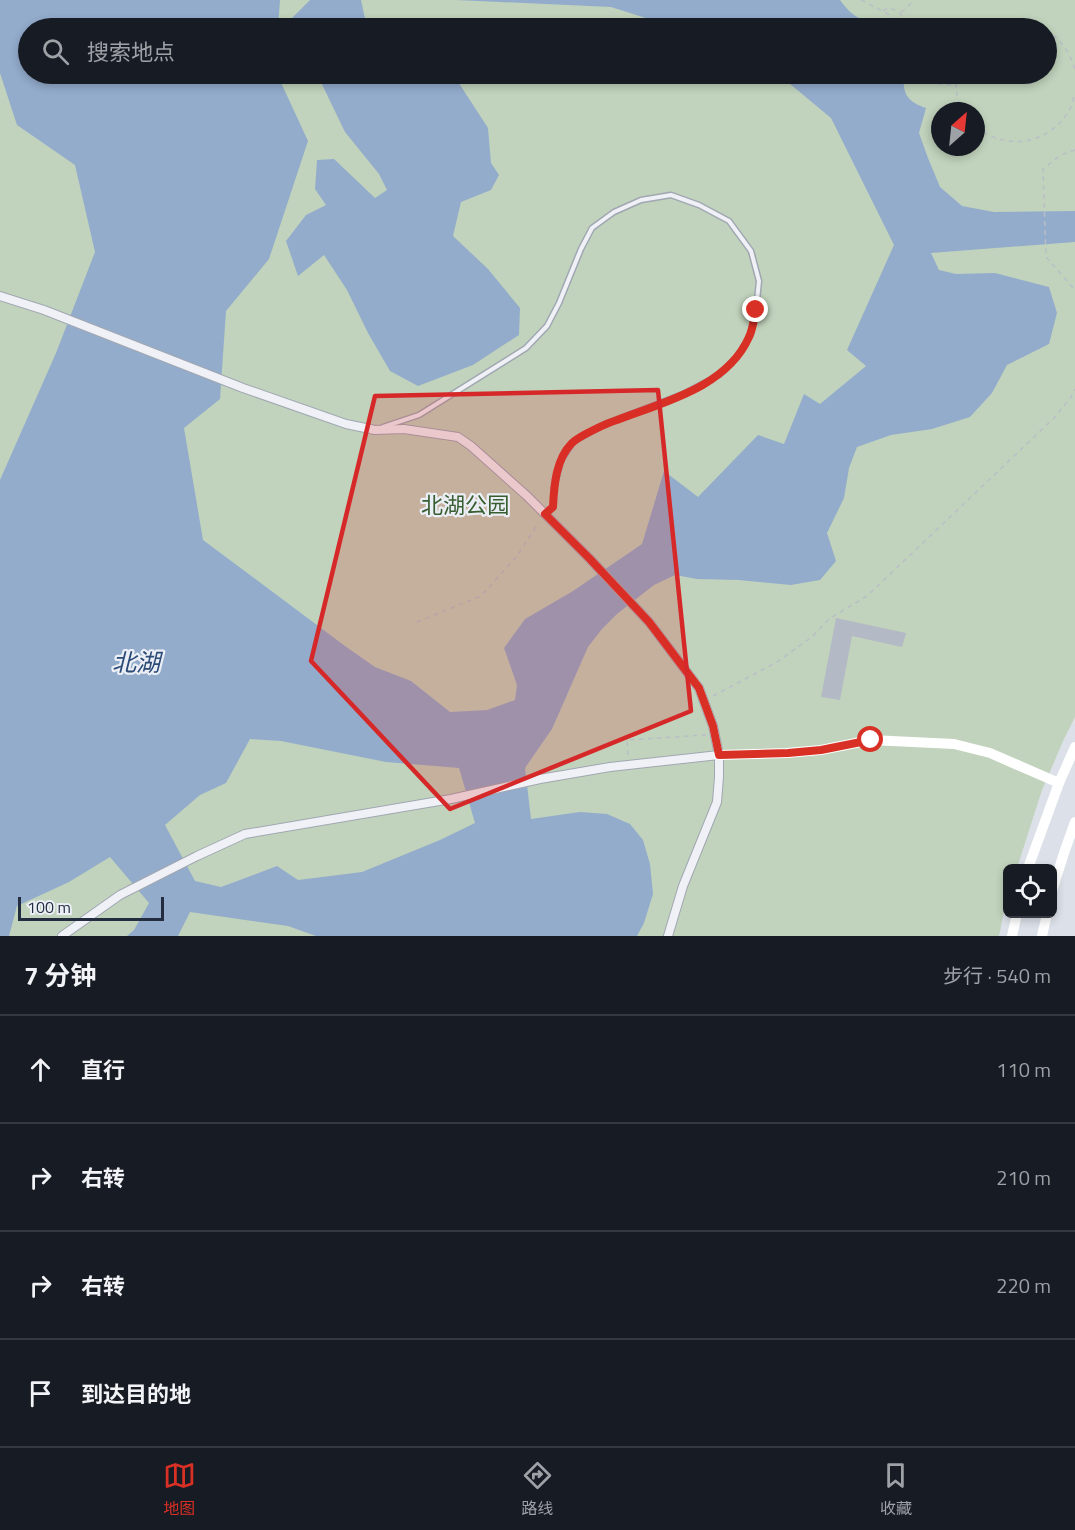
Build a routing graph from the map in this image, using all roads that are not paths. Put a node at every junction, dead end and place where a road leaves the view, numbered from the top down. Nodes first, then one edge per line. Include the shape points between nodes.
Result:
1 (0, 296) edge
2 (375, 430) junction
3 (545, 514) junction
4 (1075, 747) edge
5 (719, 755) junction
6 (1059, 783) junction
7 (1075, 822) edge
8 (1029, 864) edge
9 (1057, 877) edge
10 (1016, 918) edge
11 (1046, 918) edge
12 (62, 936) edge
13 (668, 936) edge
14 (1012, 936) edge
15 (1042, 936) edge

1 - 2 street via 243,388 346,424
2 - 3 street via 404,429 458,437
2 - 3 lane via 419,415 526,348 547,326 592,228 614,212 640,200 671,195 699,205 729,222 751,251 759,281 750,336 719,375 683,394 605,424 573,442 561,461 553,507
3 - 5 street via 649,622 681,662 704,700
4 - 6 street
5 - 6 street via 821,750 871,740 954,744 990,753
5 - 12 street via 540,779 451,799 245,834 120,895
5 - 13 street via 717,802 683,886
6 - 8 street
7 - 9 street
10 - 14 street
11 - 15 street

